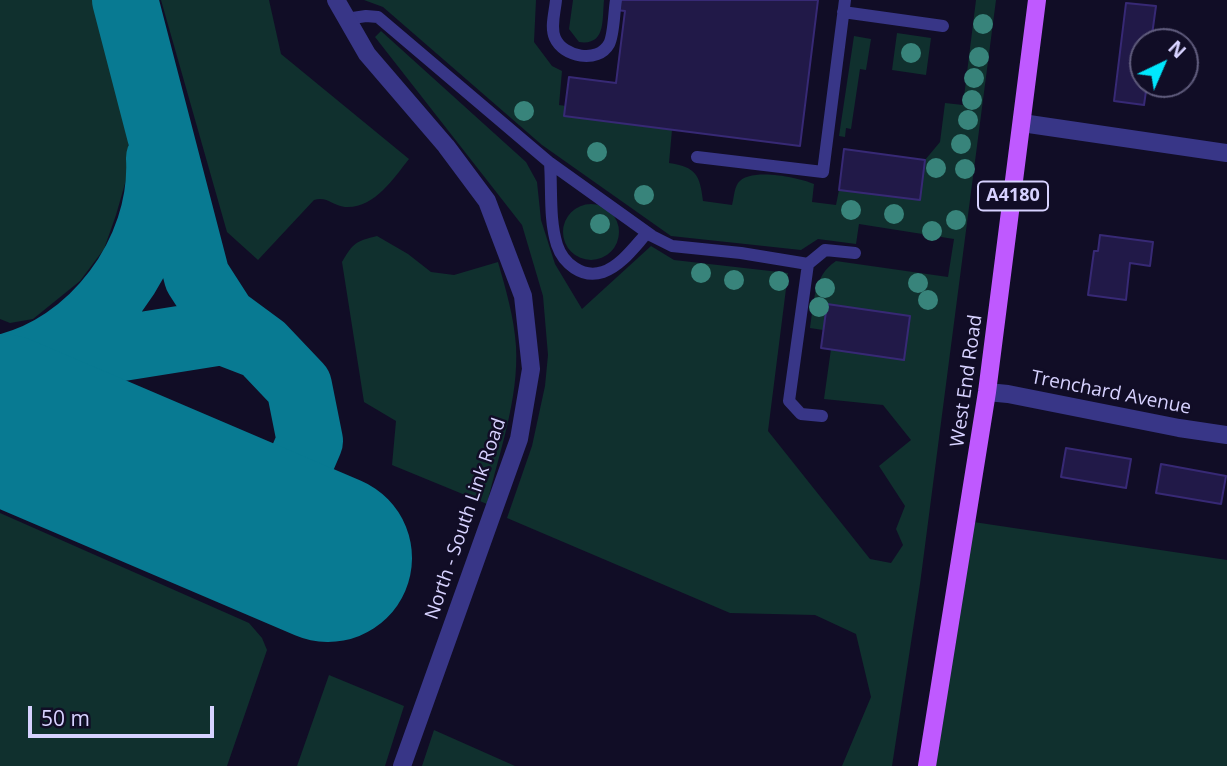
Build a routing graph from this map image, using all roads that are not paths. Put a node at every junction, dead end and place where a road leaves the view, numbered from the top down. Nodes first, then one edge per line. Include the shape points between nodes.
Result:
1 (337, 0) edge
2 (556, 0) edge
3 (616, 0) edge
4 (1037, 0) edge
5 (844, 6) edge
6 (346, 19) junction
7 (943, 26) dead end
8 (1023, 123) junction
9 (1227, 153) edge
10 (696, 157) dead end
11 (550, 163) junction
12 (647, 233) junction
13 (855, 253) dead end
14 (808, 264) junction
15 (987, 393) junction
16 (822, 416) dead end
17 (1227, 435) edge
18 (402, 766) edge
19 (927, 766) edge

1 - 6 street, North - South Link Road
2 - 3 lane via 555,40 574,54 590,56 610,43
4 - 8 main road, West End Road / A4180
5 - 7 lane
5 - 10 lane via 823,172
6 - 11 lane via 378,17
6 - 18 street, North - South Link Road via 367,54 487,201 523,296 531,369 519,439
8 - 9 street
8 - 15 main road, West End Road / A4180
11 - 12 lane
11 - 12 lane via 558,247 579,272 602,273
12 - 14 lane via 672,247
13 - 14 lane via 825,250
14 - 16 lane via 789,401 801,414
15 - 17 street, Trenchard Avenue
15 - 19 main road, West End Road / A4180

